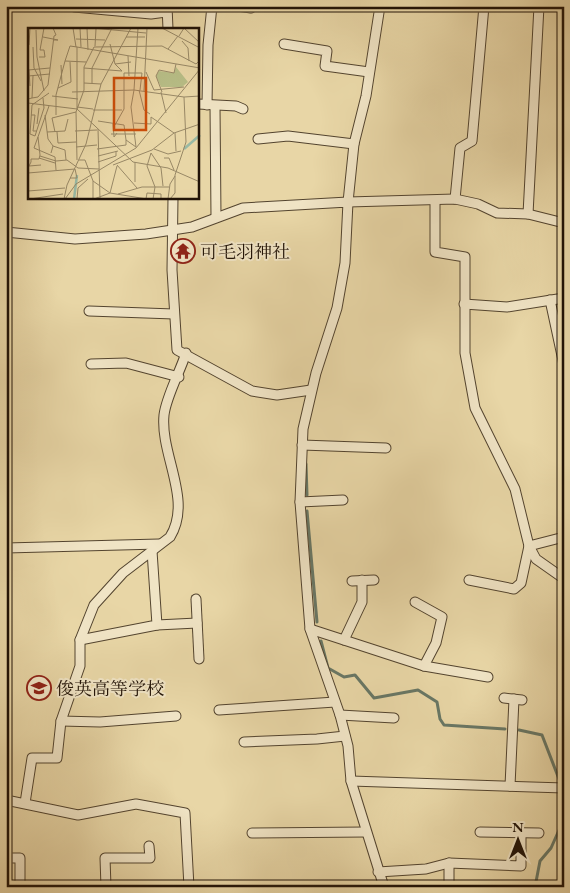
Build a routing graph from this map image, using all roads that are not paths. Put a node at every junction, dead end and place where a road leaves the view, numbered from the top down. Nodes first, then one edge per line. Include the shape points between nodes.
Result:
1 (212, 6) edge
2 (238, 6) edge
3 (252, 6) edge
4 (380, 6) edge
5 (484, 6) edge
6 (539, 6) edge
7 (74, 7) edge
8 (166, 9) edge
9 (168, 28) edge
10 (284, 44) dead end
11 (369, 72) junction
12 (207, 105) edge
13 (243, 109) dead end
14 (258, 139) dead end
15 (354, 144) junction
16 (173, 199) edge
17 (455, 199) junction
18 (435, 201) junction
19 (348, 202) junction
20 (528, 214) junction
21 (216, 218) junction
22 (564, 223) edge
23 (172, 230) junction
24 (6, 232) edge
25 (564, 298) edge
26 (550, 300) junction
27 (464, 304) junction
28 (90, 311) dead end
29 (174, 314) junction
30 (186, 353) junction
31 (562, 353) edge
32 (92, 364) dead end
33 (564, 365) edge
34 (179, 377) junction
35 (312, 390) junction
36 (302, 445) junction
37 (386, 448) dead end
38 (343, 500) dead end
39 (300, 502) junction
40 (564, 537) edge
41 (159, 544) junction
42 (529, 546) junction
43 (6, 548) edge
44 (152, 551) junction
45 (374, 580) dead end
46 (469, 580) dead end
47 (564, 584) edge
48 (196, 599) dead end
49 (414, 602) dead end
50 (197, 623) junction
51 (157, 625) junction
52 (310, 629) junction
53 (80, 640) junction
54 (344, 640) junction
55 (199, 659) dead end
56 (424, 666) junction
57 (488, 677) dead end
58 (504, 698) dead end
59 (335, 702) junction
60 (219, 710) dead end
61 (340, 714) junction
62 (176, 716) dead end
63 (394, 718) dead end
64 (61, 722) junction
65 (345, 736) junction
66 (244, 742) dead end
67 (351, 781) junction
68 (510, 786) junction
69 (564, 788) edge
70 (6, 800) edge
71 (25, 803) junction
72 (366, 832) junction
73 (480, 832) dead end
74 (252, 833) dead end
75 (522, 833) junction
76 (539, 833) dead end
77 (149, 846) dead end
78 (6, 858) edge
79 (449, 863) junction
80 (378, 872) junction
81 (20, 887) edge
82 (106, 887) edge
83 (189, 887) edge
84 (384, 887) edge
85 (449, 887) edge

1 - 12 street
2 - 3 street
4 - 11 street
5 - 17 street via 472,141 460,148
6 - 20 street
7 - 8 street via 151,14
8 - 9 street
10 - 11 street via 327,52 325,66
11 - 15 street
12 - 13 street
12 - 21 street
14 - 15 street via 288,136
15 - 19 street
16 - 23 street
17 - 18 street
17 - 20 street via 497,212
18 - 19 street
18 - 27 street via 435,252 465,257
19 - 21 street via 243,208
19 - 35 street via 345,263 337,308
20 - 22 street
21 - 23 street
23 - 24 street via 75,239
23 - 29 street
25 - 26 street
26 - 27 street via 507,307
26 - 31 street
27 - 42 street via 465,353 475,408 515,489
28 - 29 street
29 - 30 street via 177,350
30 - 34 street
30 - 35 street via 252,391 277,394
31 - 33 street
32 - 34 street via 126,363
34 - 41 street via 164,415 178,504 175,529
35 - 36 street via 302,429
36 - 37 street
36 - 39 street
38 - 39 street
39 - 52 street
40 - 42 street
41 - 43 street
41 - 44 street
42 - 46 street via 521,583 514,589
42 - 47 street via 536,559 563,578
44 - 51 street
44 - 53 street via 122,573 98,600
45 - 54 street via 357,580 362,602
48 - 50 street
49 - 56 street via 442,617 436,643
50 - 51 street
50 - 55 street
51 - 53 street
52 - 54 street
52 - 59 street
53 - 64 street via 80,666
54 - 56 street
56 - 57 street
58 - 68 street via 518,699
59 - 60 street
59 - 61 street
61 - 63 street
61 - 65 street
62 - 64 street
64 - 71 street via 57,758 32,758
65 - 66 street
65 - 67 street
67 - 68 street
67 - 72 street
68 - 69 street
70 - 71 street
71 - 83 street via 78,814 136,804 185,813
72 - 74 street
72 - 80 street
73 - 75 street
75 - 76 street
75 - 79 street via 521,866
77 - 82 street via 150,858 105,858
78 - 81 street via 20,858
79 - 80 street via 426,869
79 - 85 street
80 - 84 street

